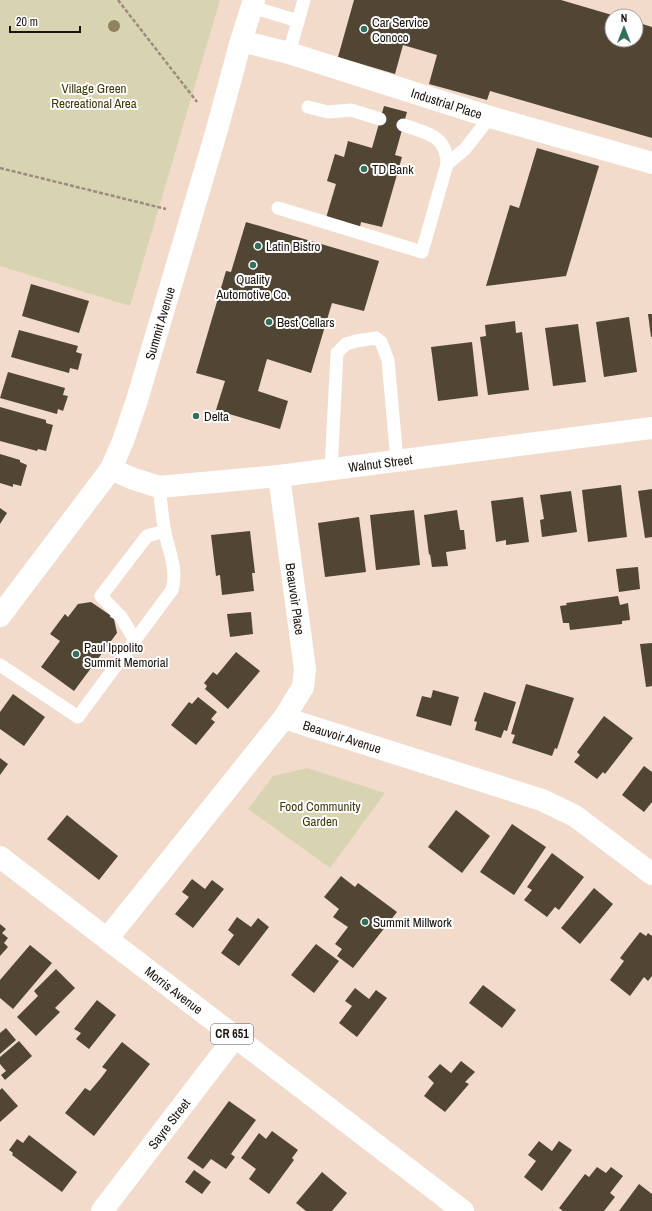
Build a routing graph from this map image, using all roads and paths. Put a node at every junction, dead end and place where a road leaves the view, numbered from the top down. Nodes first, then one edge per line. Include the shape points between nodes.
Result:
1 (118, 0) edge
2 (304, 0) edge
3 (253, 3) edge
4 (298, 21) junction
5 (241, 41) junction
6 (289, 53) junction
7 (197, 102) dead end
8 (308, 107) dead end
9 (490, 117) junction
10 (380, 119) dead end
11 (403, 125) dead end
12 (652, 163) edge
13 (446, 164) junction
14 (0, 168) edge
15 (278, 208) dead end
16 (166, 209) dead end
17 (652, 428) edge
18 (397, 461) junction
19 (111, 469) junction
20 (331, 469) junction
21 (279, 476) junction
22 (159, 486) junction
23 (165, 532) junction
24 (0, 616) edge
25 (135, 640) junction
26 (0, 665) edge
27 (284, 718) junction
28 (0, 857) edge
29 (652, 874) edge
30 (107, 939) junction
31 (235, 1036) junction
32 (102, 1211) edge
33 (464, 1211) edge

1 - 7 path
2 - 4 lane
3 - 4 lane
3 - 5 street, Summit Avenue
4 - 6 lane
5 - 6 street, Industrial Place
5 - 19 street, Summit Avenue via 137,400
6 - 9 street, Industrial Place
8 - 10 lane via 328,112 351,110
9 - 12 street, Industrial Place
9 - 13 lane via 465,149
11 - 13 lane via 433,136 441,143 446,153
13 - 15 lane via 422,252
14 - 16 path
17 - 18 street, Walnut Street
18 - 20 street, Walnut Street
18 - 20 lane via 388,360 381,342 376,338 346,344 337,353
19 - 22 street, Walnut Street
19 - 24 street, Summit Avenue
20 - 21 street, Walnut Street
21 - 22 street, Walnut Street
21 - 27 street, Beauvoir Place via 305,669 303,688
22 - 23 lane
23 - 25 lane via 175,571 175,582 172,590
23 - 25 lane via 147,536 101,596 121,617
25 - 26 lane via 78,717
27 - 29 street, Beauvoir Avenue via 542,800 575,816
27 - 30 street
28 - 30 street, Morris Avenue / CR 651
30 - 31 street, Morris Avenue / CR 651
31 - 32 street, Sayre Street
31 - 33 street, Morris Avenue / CR 651

